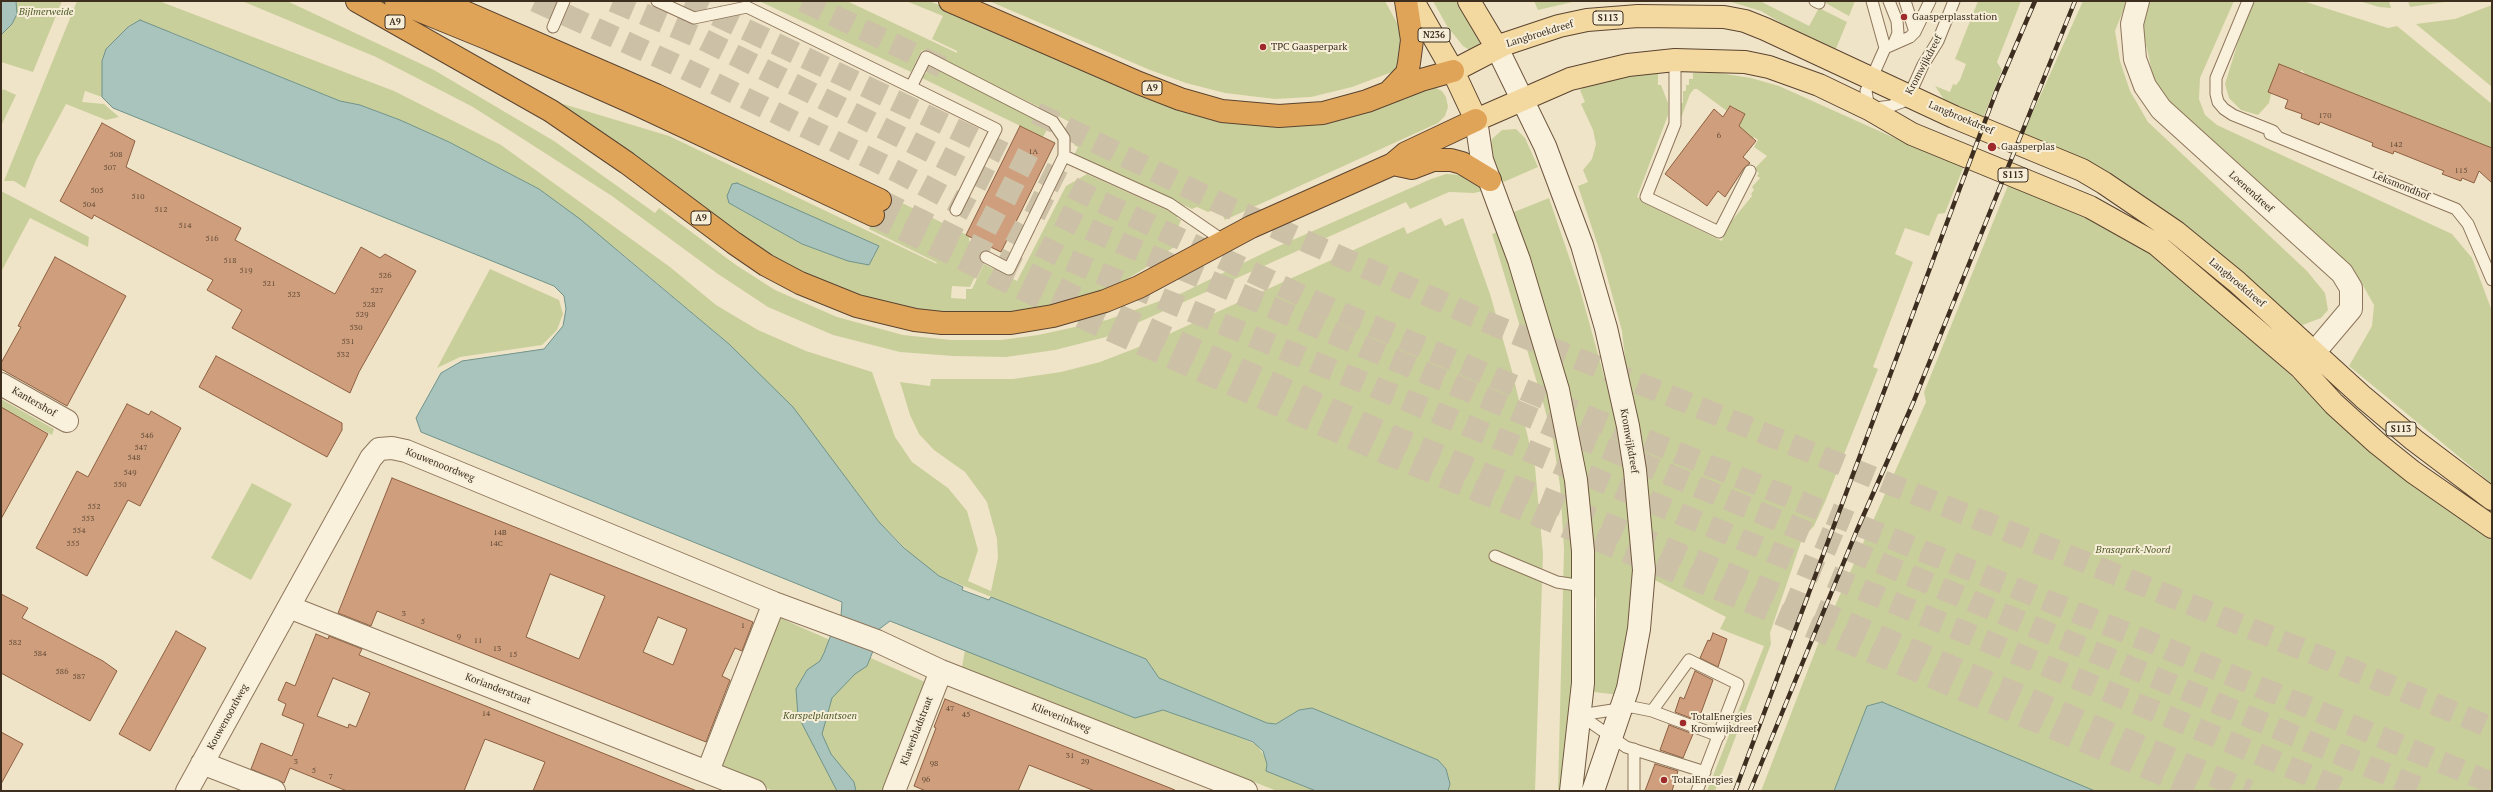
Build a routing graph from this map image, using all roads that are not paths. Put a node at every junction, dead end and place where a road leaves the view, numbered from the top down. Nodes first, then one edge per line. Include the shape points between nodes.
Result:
1 (358, 1) edge
2 (396, 1) edge
3 (439, 1) edge
4 (564, 1) edge
5 (657, 1) edge
6 (950, 1) edge
7 (1406, 1) edge
8 (1413, 1) edge
9 (1470, 1) edge
10 (1872, 1) edge
11 (1890, 1) edge
12 (1905, 1) edge
13 (1921, 1) edge
14 (1930, 1) edge
15 (1954, 1) edge
16 (2138, 1) edge
17 (2248, 1) edge
18 (1923, 19) junction
19 (553, 27) dead end
20 (1915, 32) junction
21 (1890, 45) junction
22 (1497, 48) junction
23 (1675, 60) junction
24 (1453, 71) junction
25 (1871, 79) junction
26 (911, 87) junction
27 (1388, 93) junction
28 (1909, 96) junction
29 (1523, 99) junction
30 (1869, 109) junction
31 (1476, 120) junction
32 (1064, 156) junction
33 (1393, 164) junction
34 (1750, 171) dead end
35 (1490, 180) junction
36 (956, 210) dead end
37 (1224, 241) junction
38 (986, 257) dead end
39 (2492, 280) edge
40 (2315, 351) junction
41 (2302, 368) junction
42 (1, 384) edge
43 (67, 421) dead end
44 (2492, 500) edge
45 (2492, 526) edge
46 (1495, 556) dead end
47 (1583, 586) junction
48 (774, 603) junction
49 (289, 607) junction
50 (941, 671) junction
51 (1622, 707) junction
52 (1652, 711) junction
53 (1580, 715) junction
54 (1719, 736) junction
55 (1612, 739) junction
56 (1634, 749) junction
57 (202, 763) junction
58 (708, 771) junction
59 (1705, 772) junction
60 (187, 791) edge
61 (274, 791) edge
62 (756, 791) edge
63 (894, 791) edge
64 (1246, 791) edge
65 (1570, 791) edge
66 (1592, 791) edge
67 (1634, 791) edge
68 (1697, 791) edge

1 - 37 highway, A9 via 551,111 766,265 800,283 857,306 915,320 942,323 997,324 1028,321 1121,295
2 - 3 highway, A9 via 877,208 642,89
4 - 19 lane
5 - 26 lane via 694,18 747,7
6 - 27 highway, A9 via 1139,83 1180,99 1216,109 1279,116 1323,113
7 - 27 highway, A9 via 1412,40 1410,63 1406,74
8 - 24 main road, N236
9 - 22 main road
10 - 21 lane
11 - 21 lane via 1898,33
12 - 20 lane
13 - 18 lane
14 - 18 lane
15 - 28 lane, Kromwijkdreef via 1938,41 1923,65
16 - 40 street, Loenendreef via 2132,24 2135,59 2144,86 2161,109 2342,273 2351,288 2351,309
17 - 39 lane, Leksmondhof via 2216,78 2218,102 2224,109 2273,131 2274,136 2456,209 2468,224
18 - 20 lane
20 - 21 lane
21 - 25 lane
22 - 24 main road, Langbroekdreef / S113
22 - 25 main road, Langbroekdreef / S113 via 1559,26 1587,20 1638,16 1724,17 1745,21 1765,29
22 - 29 street, Kromwijkdreef
23 - 29 main road, S113 via 1628,65 1570,79
23 - 30 main road, S113 via 1721,60 1770,67 1819,85
23 - 34 lane via 1675,124 1646,197 1719,232
24 - 27 highway, A9
24 - 31 main road
25 - 28 main road, Langbroekdreef / S113
25 - 30 lane via 1866,91
26 - 32 lane via 926,57 1053,122 1064,138
26 - 36 lane via 996,129
28 - 30 lane, Kromwijkdreef via 1891,106
28 - 40 main road, Langbroekdreef / S113 via 2035,149 2104,183 2176,232
29 - 31 main road
29 - 51 street, Kromwijkdreef via 1551,162 1582,245 1606,328 1628,426 1635,470 1643,584 1635,652
30 - 41 main road, S113 via 1912,134 2058,192 2156,244
31 - 33 highway, A9 via 1406,153
31 - 35 street via 1482,160
32 - 37 lane via 1170,204
32 - 38 lane via 1009,269
33 - 35 highway via 1412,168 1433,160 1451,160 1462,163
33 - 37 highway, A9
35 - 47 street via 1528,285 1565,418 1579,502
40 - 41 street, Loenendreef
40 - 44 main road, Langbroekdreef / S113 via 2363,397 2414,440
41 - 45 main road, S113 via 2334,404 2378,444 2413,472
42 - 43 street, Kantershof
46 - 47 lane via 1557,582
47 - 53 street via 1583,683
48 - 49 street, Kouwenoordweg via 406,450 392,448 379,449 371,458
48 - 50 street, Klieverinkweg via 835,624
48 - 58 street
49 - 57 street, Kouwenoordweg
49 - 58 street, Korianderstraat
50 - 63 street, Klaverbladstraat
50 - 64 street, Klieverinkweg
51 - 52 lane
51 - 53 lane
51 - 55 street, Kromwijkdreef
52 - 54 lane
52 - 54 lane via 1689,660 1738,684
53 - 55 lane
53 - 65 street
54 - 59 lane
55 - 56 lane
55 - 66 street, Kromwijkdreef
56 - 59 lane
56 - 67 lane
57 - 60 street, Kouwenoordweg
57 - 61 street
58 - 62 street, Korianderstraat
59 - 68 lane

